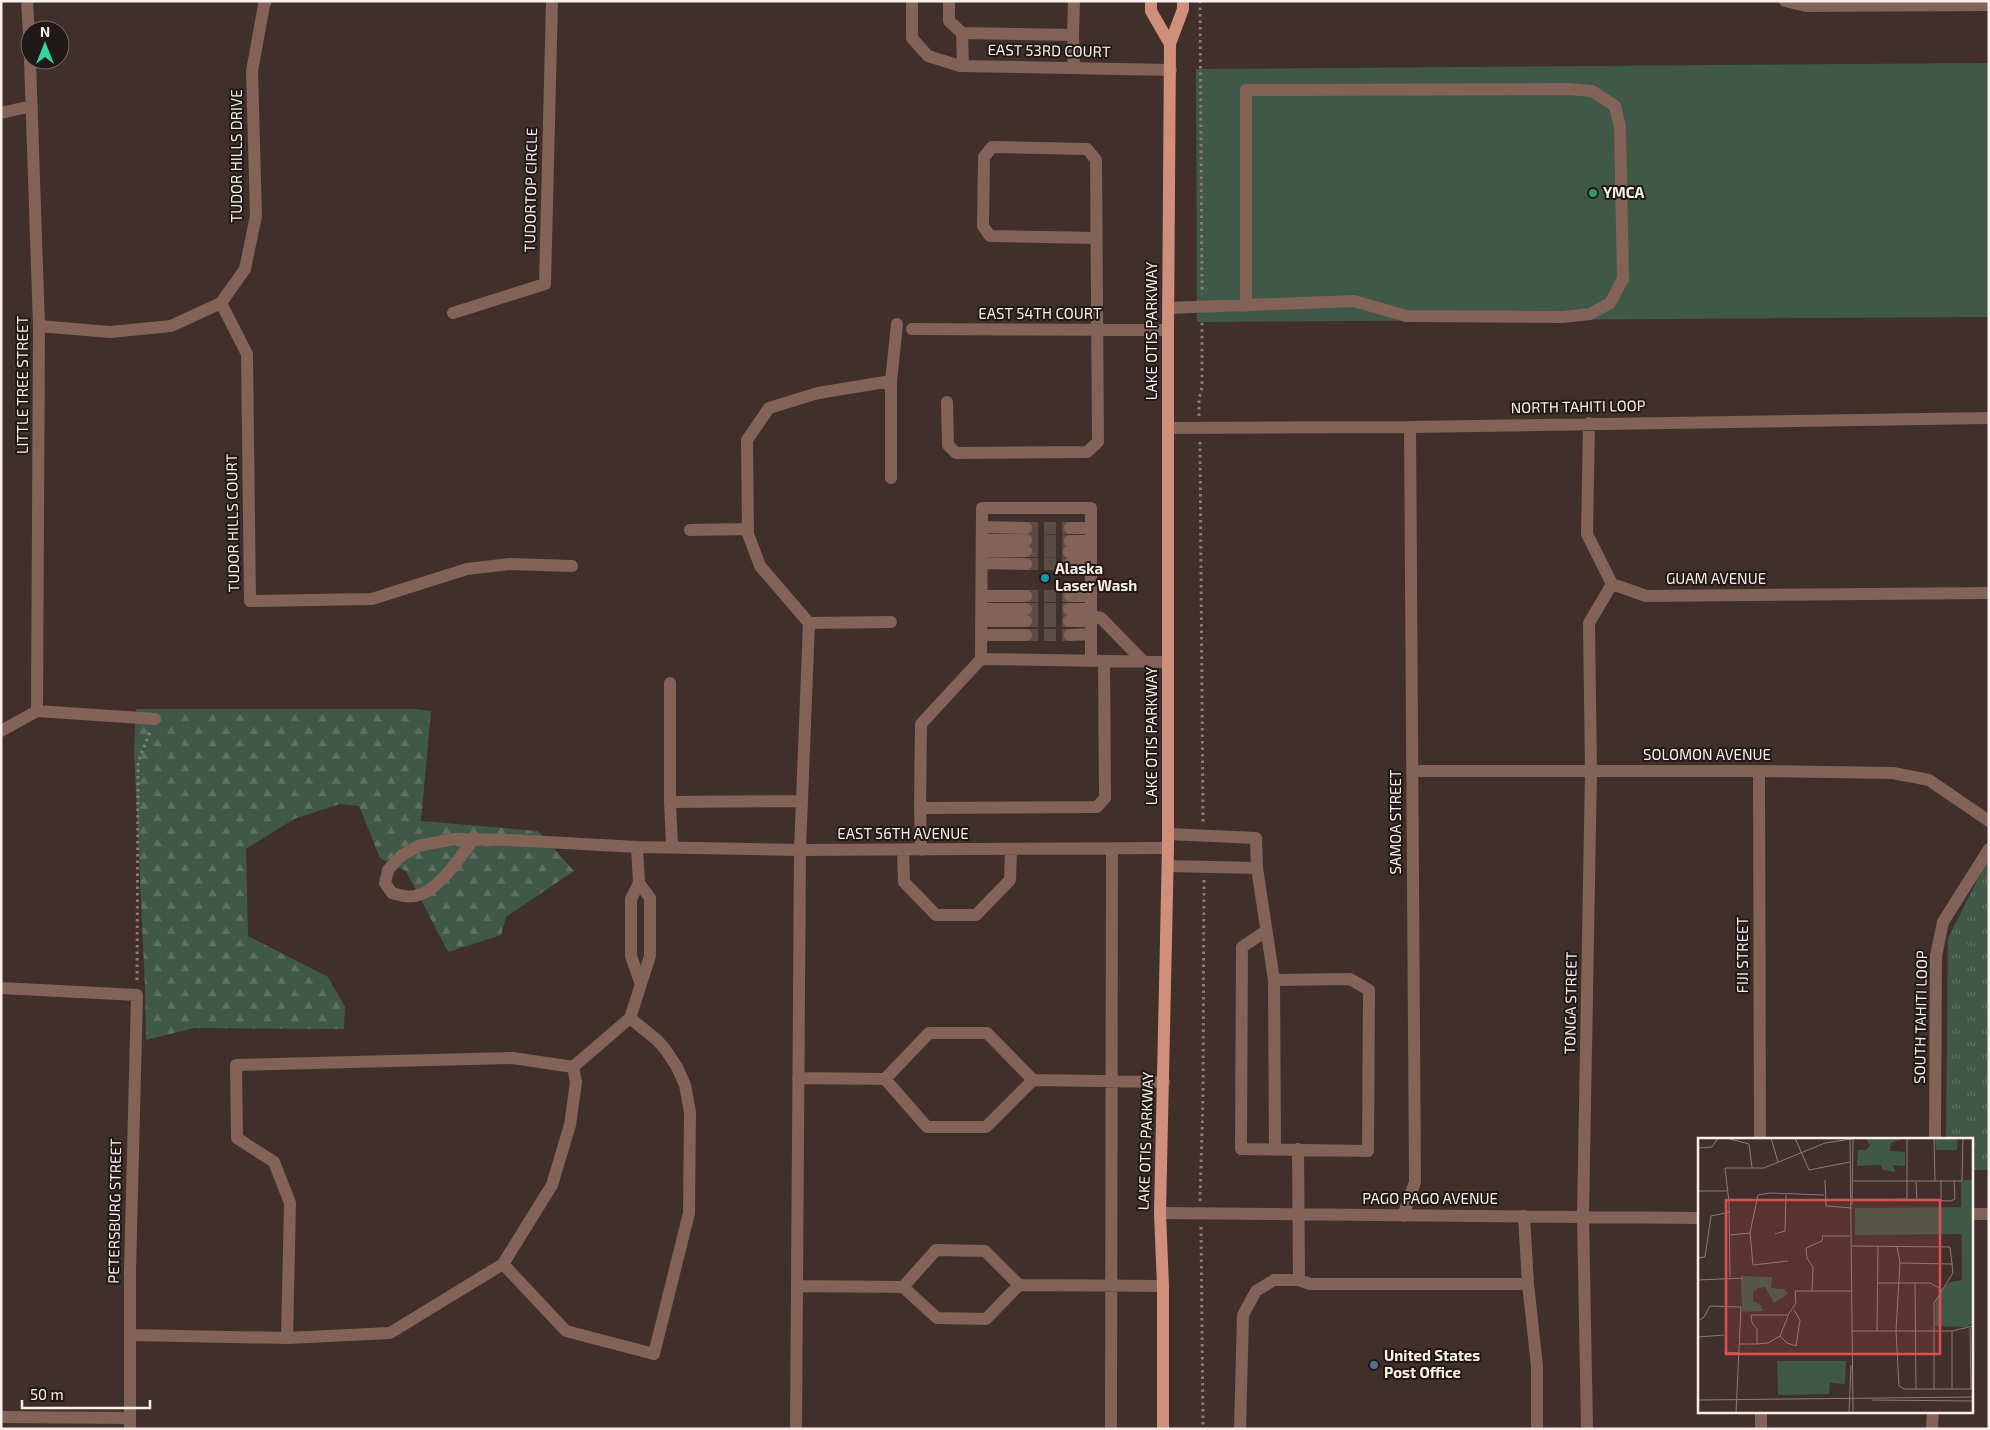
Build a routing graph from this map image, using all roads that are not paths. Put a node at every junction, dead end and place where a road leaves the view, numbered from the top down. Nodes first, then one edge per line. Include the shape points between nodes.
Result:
1 (27, 1) edge
2 (266, 1) edge
3 (552, 1) edge
4 (912, 1) edge
5 (949, 1) edge
6 (1074, 1) edge
7 (1151, 1) edge
8 (1183, 1) edge
9 (1785, 1) edge
10 (1883, 3) edge
11 (1989, 5) edge
12 (28, 20) edge
13 (962, 33) junction
14 (1074, 35) junction
15 (1170, 44) junction
16 (963, 66) junction
17 (1074, 68) junction
18 (30, 70) edge
19 (1171, 70) junction
20 (32, 106) junction
21 (1, 113) edge
22 (1096, 238) junction
23 (221, 303) junction
24 (1246, 306) junction
25 (1168, 308) junction
26 (453, 313) dead end
27 (896, 324) dead end
28 (40, 326) junction
29 (912, 329) dead end
30 (1098, 330) junction
31 (1168, 330) junction
32 (891, 381) junction
33 (947, 402) dead end
34 (1989, 418) edge
35 (1588, 423) junction
36 (1410, 427) junction
37 (1168, 428) junction
38 (891, 478) dead end
39 (748, 529) junction
40 (690, 530) dead end
41 (982, 545) junction
42 (1090, 546) junction
43 (572, 566) dead end
44 (1612, 584) junction
45 (1989, 593) edge
46 (981, 608) junction
47 (1090, 610) junction
48 (891, 622) dead end
49 (809, 623) junction
50 (1090, 634) junction
51 (981, 635) junction
52 (1026, 635) tunnel mouth
53 (1070, 635) tunnel mouth
54 (981, 659) junction
55 (1090, 661) junction
56 (1104, 661) junction
57 (1143, 662) junction
58 (1168, 662) junction
59 (670, 683) dead end
60 (37, 711) junction
61 (155, 719) road end
62 (1, 731) edge
63 (1412, 771) junction
64 (1591, 771) junction
65 (1760, 771) junction
66 (802, 801) junction
67 (670, 802) junction
68 (920, 808) junction
69 (1989, 821) edge
70 (1168, 834) junction
71 (474, 840) junction
72 (672, 846) junction
73 (637, 847) junction
74 (1168, 848) junction
75 (1112, 849) junction
76 (1989, 849) edge
77 (800, 850) junction
78 (903, 850) junction
79 (921, 850) junction
80 (1011, 850) junction
81 (1168, 866) junction
82 (1257, 868) junction
83 (639, 883) junction
84 (1266, 931) junction
85 (1274, 980) junction
86 (640, 982) junction
87 (1, 988) edge
88 (630, 1018) junction
89 (573, 1067) junction
90 (798, 1078) junction
91 (885, 1080) junction
92 (1033, 1080) junction
93 (1112, 1081) junction
94 (1164, 1082) junction
95 (1760, 1138) edge
96 (1935, 1138) edge
97 (1275, 1148) junction
98 (1298, 1149) junction
99 (1160, 1213) junction
100 (1298, 1214) junction
101 (1972, 1214) edge
102 (1989, 1214) edge
103 (1404, 1216) junction
104 (1524, 1216) junction
105 (1583, 1216) junction
106 (1698, 1218) edge
107 (503, 1264) junction
108 (1299, 1280) junction
109 (1528, 1284) junction
110 (1019, 1285) junction
111 (797, 1286) junction
112 (1111, 1286) junction
113 (1162, 1286) junction
114 (903, 1287) junction
115 (130, 1334) junction
116 (288, 1338) junction
117 (1761, 1412) edge
118 (1932, 1412) edge
119 (1, 1417) edge
120 (130, 1424) edge
121 (796, 1429) edge
122 (1111, 1429) edge
123 (1163, 1429) edge
124 (1240, 1429) edge
125 (1537, 1429) edge
126 (1587, 1429) edge
127 (1761, 1429) edge
128 (1932, 1429) edge

1 - 12 street
2 - 23 street, TUDOR HILLS DRIVE via 252,71 256,216 246,269
3 - 26 street, TUDORTOP CIRCLE via 546,284
4 - 16 street, EAST 53RD COURT via 912,38 928,56
5 - 13 street via 949,21
6 - 14 street
7 - 15 main road, LAKE OTIS PARKWAY via 1151,11
8 - 15 main road, LAKE OTIS PARKWAY
9 - 10 street via 1806,6
10 - 11 street
13 - 14 street
13 - 16 street
14 - 17 street
15 - 19 main road, LAKE OTIS PARKWAY
16 - 17 street, EAST 53RD COURT
17 - 19 street, EAST 53RD COURT
18 - 20 street, LITTLE TREE STREET
19 - 25 main road, LAKE OTIS PARKWAY
20 - 21 street
20 - 28 street, LITTLE TREE STREET
22 - 22 street via 1096,160 1087,149 992,148 984,158 983,226 990,236
22 - 30 street
23 - 28 street via 171,326 110,332
23 - 43 street, TUDOR HILLS COURT via 247,354 250,601 372,599 467,569 510,564
24 - 24 street via 1354,301 1406,316 1563,317 1590,314 1610,303 1623,279 1620,127 1615,106 1592,91 1568,89 1246,90
24 - 25 street
25 - 31 main road, LAKE OTIS PARKWAY
27 - 32 street
28 - 60 street, LITTLE TREE STREET
29 - 30 street, EAST 54TH COURT
30 - 31 street, EAST 54TH COURT
30 - 33 street via 1098,442 1087,452 956,453 948,445
31 - 37 main road, LAKE OTIS PARKWAY
32 - 38 street
32 - 39 street via 818,393 769,408 747,440
34 - 35 street, NORTH TAHITI LOOP
35 - 36 street, NORTH TAHITI LOOP
35 - 44 street via 1588,534
36 - 37 street, NORTH TAHITI LOOP
36 - 63 street, SAMOA STREET
37 - 58 main road, LAKE OTIS PARKWAY
39 - 40 street
39 - 49 street via 760,566
41 - 41 street via 1026,546
41 - 42 street via 982,508 1090,508
41 - 46 street
42 - 42 street via 1070,546
42 - 47 street
44 - 45 street, GUAM AVENUE via 1646,596
44 - 64 street, TONGA STREET via 1589,623
46 - 46 street via 1026,609
46 - 51 street
47 - 47 street via 1069,609
47 - 50 street
47 - 57 street
48 - 49 street
49 - 66 street
50 - 53 street
50 - 55 street
51 - 52 street
51 - 54 street
54 - 55 street
54 - 68 street via 921,724
55 - 56 street
56 - 57 street
56 - 68 street via 1105,798 1097,807
57 - 58 street
58 - 70 main road, LAKE OTIS PARKWAY
59 - 67 street
60 - 61 street
60 - 62 street
63 - 64 street, SOLOMON AVENUE
63 - 103 street, SAMOA STREET via 1415,1182
64 - 65 street, SOLOMON AVENUE
64 - 105 street, TONGA STREET
65 - 69 street, SOLOMON AVENUE via 1893,774 1929,780
65 - 95 street, FIJI STREET
66 - 67 street
66 - 77 street
67 - 72 street
68 - 79 street
70 - 74 main road, LAKE OTIS PARKWAY
70 - 82 street via 1256,838
71 - 71 street, EAST 56TH AVENUE via 454,839 418,846 401,856 388,870 385,883 392,893 416,896 447,875
71 - 73 street, EAST 56TH AVENUE
72 - 73 street, EAST 56TH AVENUE
72 - 77 street, EAST 56TH AVENUE
73 - 83 street
74 - 75 street, EAST 56TH AVENUE
74 - 81 main road, LAKE OTIS PARKWAY
75 - 80 street, EAST 56TH AVENUE
75 - 93 street
76 - 96 street, SOUTH TAHITI LOOP via 1943,922 1936,956
77 - 78 street, EAST 56TH AVENUE
77 - 90 street
78 - 79 street, EAST 56TH AVENUE
78 - 80 street via 904,882 936,914 976,915 1010,880
79 - 80 street, EAST 56TH AVENUE
81 - 82 street
81 - 94 main road, LAKE OTIS PARKWAY
82 - 84 street
83 - 86 street via 631,899 632,956
83 - 86 street via 650,898 650,956
84 - 85 street
84 - 97 street via 1242,947 1241,1149
85 - 97 street
85 - 98 street via 1350,980 1369,990 1368,1151
86 - 88 street
87 - 115 street, PETERSBURG STREET via 137,995
88 - 89 street
88 - 107 street via 658,1040 669,1055 685,1085 690,1112 689,1213 654,1354 566,1331
89 - 107 street via 576,1082 570,1125 552,1185
89 - 116 street via 513,1058 236,1065 236,1138 274,1162 290,1203
90 - 91 street
90 - 111 street
91 - 92 street via 927,1126 986,1127
91 - 92 street via 929,1033 987,1033
92 - 93 street
93 - 94 street
93 - 112 street
94 - 99 main road, LAKE OTIS PARKWAY
97 - 98 street
98 - 100 street
99 - 100 street, PAGO PAGO AVENUE
99 - 113 main road, LAKE OTIS PARKWAY
100 - 103 street, PAGO PAGO AVENUE
100 - 108 street
101 - 102 street
103 - 104 street, PAGO PAGO AVENUE
104 - 105 street, PAGO PAGO AVENUE
104 - 109 street
105 - 106 street, PAGO PAGO AVENUE
105 - 126 street, TONGA STREET
107 - 116 street via 390,1333
108 - 109 street via 1310,1284
108 - 124 street via 1274,1280 1256,1292 1243,1315
109 - 125 street via 1537,1366
110 - 112 street
110 - 114 street via 986,1319 937,1318
110 - 114 street via 985,1251 936,1250
111 - 114 street
111 - 121 street
112 - 113 street
112 - 122 street
113 - 123 main road, LAKE OTIS PARKWAY
115 - 116 street
115 - 120 street, PETERSBURG STREET
117 - 127 street
118 - 128 street
119 - 120 street

